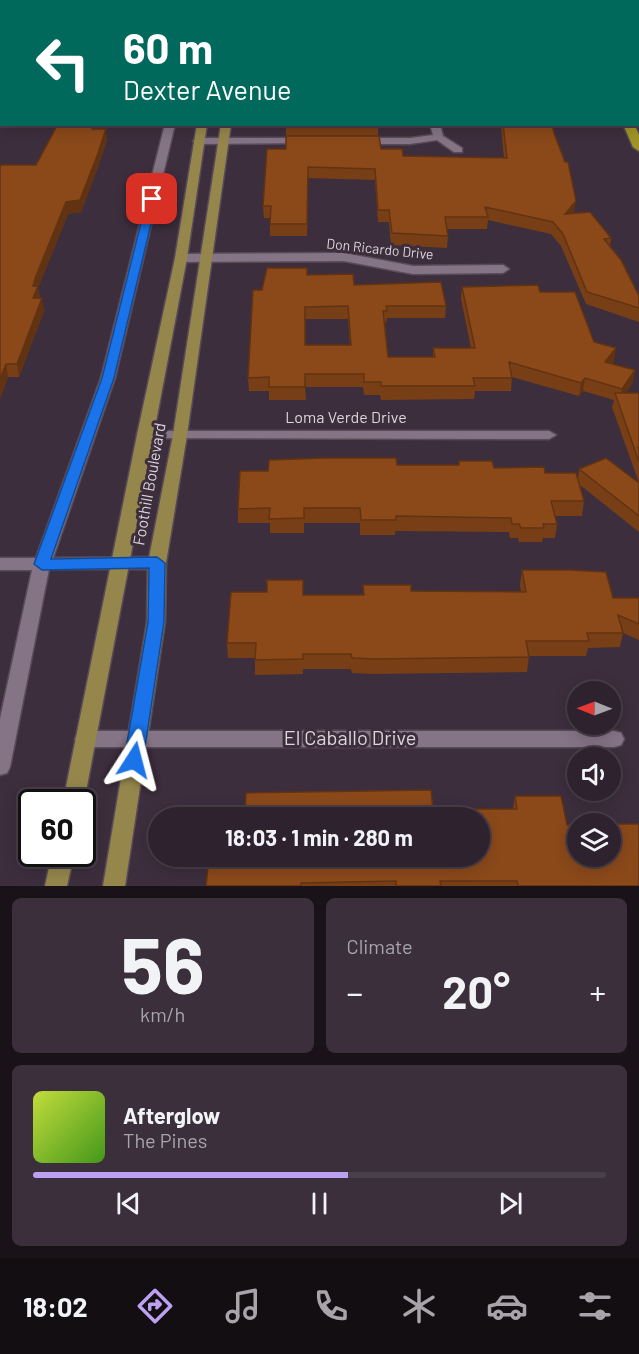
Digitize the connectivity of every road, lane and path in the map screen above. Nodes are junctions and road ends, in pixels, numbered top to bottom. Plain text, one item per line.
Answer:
1 (170, 126) edge
2 (202, 126) edge
3 (226, 126) edge
4 (436, 126) edge
5 (629, 126) edge
6 (439, 137) junction
7 (198, 141) junction
8 (224, 141) junction
9 (315, 141) edge
10 (351, 141) edge
11 (639, 147) edge
12 (458, 150) dead end
13 (181, 258) junction
14 (206, 258) junction
15 (503, 269) dead end
16 (144, 435) junction
17 (180, 435) junction
18 (549, 435) dead end
19 (121, 563) junction
20 (157, 563) junction
21 (0, 564) edge
22 (42, 564) junction
23 (86, 739) junction
24 (137, 739) junction
25 (614, 740) dead end
26 (0, 767) edge
27 (76, 789) edge
28 (60, 867) edge
29 (56, 886) edge
30 (114, 886) edge

1 - 22 street
2 - 7 main road, Foothill Boulevard
3 - 8 main road, Foothill Boulevard
4 - 6 street
5 - 11 highway
6 - 10 street
6 - 12 street
7 - 8 street
7 - 13 main road, Foothill Boulevard
8 - 9 street
8 - 14 main road, Foothill Boulevard
13 - 14 street, Don Ricardo Drive
13 - 16 main road, Foothill Boulevard
14 - 15 street, Don Ricardo Drive
14 - 17 main road, Foothill Boulevard
16 - 17 street, Loma Verde Drive
16 - 19 main road, Foothill Boulevard
17 - 18 street, Loma Verde Drive
17 - 20 main road, Foothill Boulevard
19 - 20 street
19 - 22 street
19 - 23 main road, Foothill Boulevard
20 - 24 main road, Foothill Boulevard
21 - 22 street
22 - 26 street
23 - 24 street, El Caballo Drive
23 - 27 main road, Foothill Boulevard
24 - 25 street, El Caballo Drive
24 - 30 main road, Foothill Boulevard
28 - 29 main road

